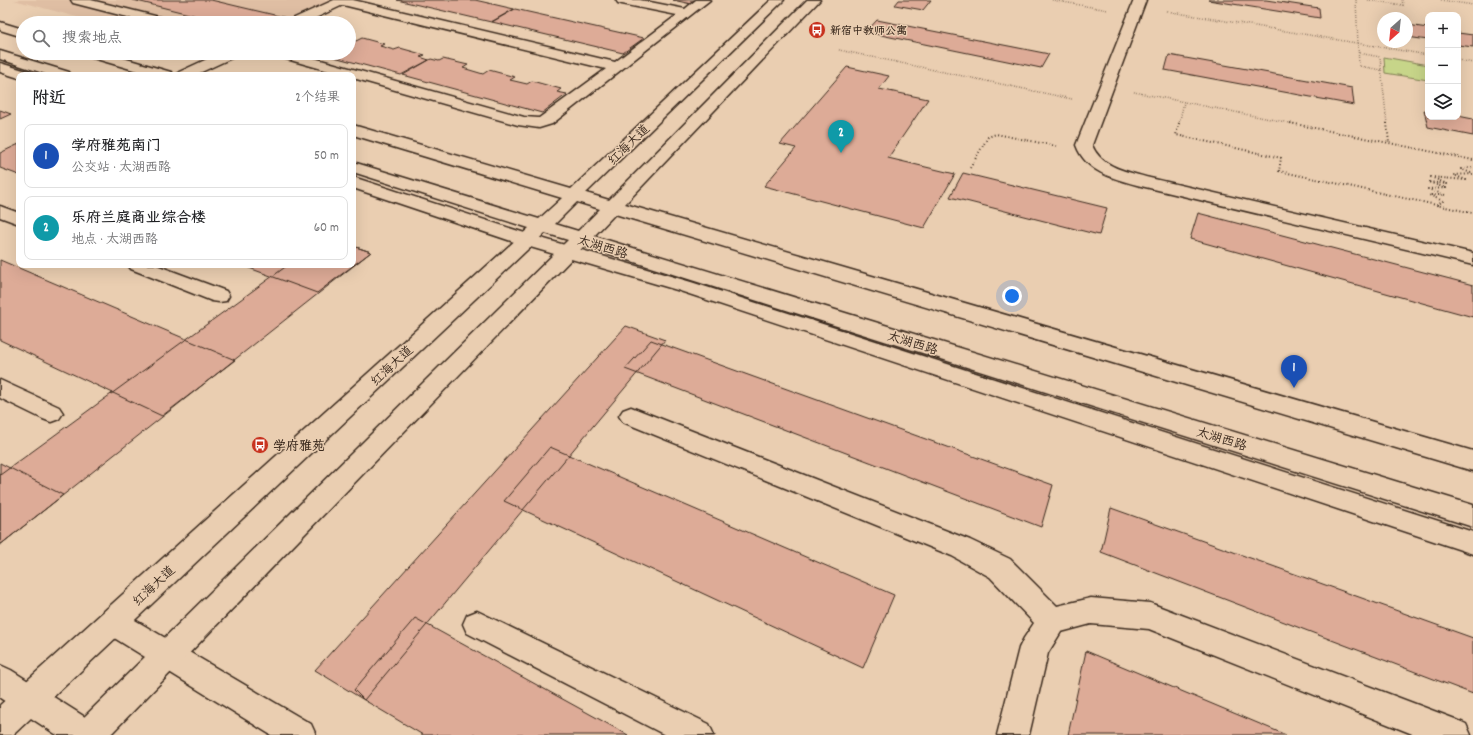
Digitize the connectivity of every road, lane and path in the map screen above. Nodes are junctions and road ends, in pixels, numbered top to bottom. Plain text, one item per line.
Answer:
1 (77, 0) edge
2 (343, 0) edge
3 (622, 0) edge
4 (704, 0) edge
5 (778, 0) edge
6 (814, 0) edge
7 (1052, 0) edge
8 (1356, 0) edge
9 (1368, 0) edge
10 (1402, 0) edge
11 (1440, 0) edge
12 (95, 2) edge
13 (1473, 5) edge
14 (1137, 7) edge
15 (687, 13) junction
16 (142, 16) edge
17 (310, 16) edge
18 (3, 29) edge
19 (16, 32) edge
20 (1358, 44) junction
21 (839, 50) dead end
22 (1358, 53) junction
23 (0, 54) edge
24 (1425, 55) edge
25 (16, 59) edge
26 (18, 60) edge
27 (115, 60) edge
28 (216, 60) edge
29 (306, 60) edge
30 (1461, 61) edge
31 (1473, 63) edge
32 (0, 67) edge
33 (617, 67) junction
34 (1381, 70) junction
35 (16, 72) edge
36 (55, 72) edge
37 (156, 72) edge
38 (190, 72) edge
39 (349, 72) edge
40 (356, 74) edge
41 (1107, 86) junction
42 (1184, 102) junction
43 (1100, 105) junction
44 (356, 131) edge
45 (1389, 143) junction
46 (1085, 153) junction
47 (1473, 160) edge
48 (1473, 167) edge
49 (356, 168) edge
50 (970, 168) dead end
51 (1473, 174) edge
52 (356, 183) edge
53 (574, 195) junction
54 (1436, 205) junction
55 (613, 206) junction
56 (0, 211) edge
57 (1473, 213) edge
58 (16, 218) edge
59 (534, 233) junction
60 (573, 245) junction
61 (1473, 259) edge
62 (146, 268) edge
63 (219, 296) dead end
64 (0, 388) edge
65 (51, 413) dead end
66 (631, 416) dead end
67 (1473, 461) edge
68 (1473, 516) edge
69 (1473, 543) edge
70 (1052, 621) junction
71 (113, 622) junction
72 (477, 624) dead end
73 (167, 655) junction
74 (0, 680) edge
75 (30, 699) junction
76 (0, 726) edge
77 (86, 735) edge
78 (300, 735) edge
79 (698, 735) edge
80 (1013, 735) edge
81 (1455, 735) edge

1 - 12 street
2 - 17 street
2 - 33 street
3 - 15 street
4 - 15 street
5 - 53 street, 红海大道
6 - 55 street
7 - 14 path
8 - 20 path
9 - 10 path
11 - 13 path
12 - 16 street
14 - 20 path
14 - 41 street
15 - 33 street
18 - 19 street
20 - 22 path
20 - 24 path
21 - 43 path
22 - 34 path
22 - 34 path
23 - 25 street
26 - 36 street
27 - 37 street
28 - 38 street
29 - 39 street
30 - 31 path
32 - 35 street
33 - 40 street
34 - 45 path
41 - 42 path
41 - 43 street
42 - 45 path
42 - 54 path
43 - 46 street
44 - 53 street
45 - 47 path
46 - 50 path
46 - 61 street
48 - 51 path
49 - 59 street
51 - 54 path
52 - 59 street
53 - 55 street
53 - 59 street, 红海大道
54 - 57 path
55 - 60 street
55 - 67 street
56 - 58 street
59 - 60 street
59 - 71 street, 红海大道
60 - 68 street, 太湖西路
60 - 69 street
60 - 73 street
62 - 63 street
64 - 65 street
66 - 70 street
70 - 80 street
70 - 81 street
71 - 73 street
71 - 75 street, 红海大道
72 - 79 street
73 - 77 street
73 - 78 street
74 - 75 street
75 - 76 street, 红海大道
75 - 77 street

